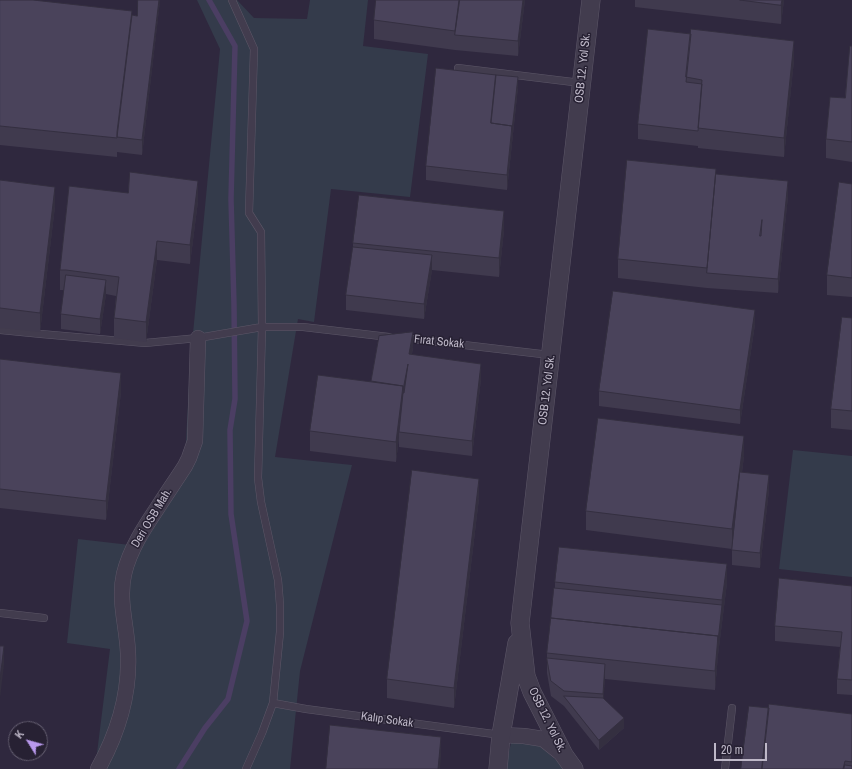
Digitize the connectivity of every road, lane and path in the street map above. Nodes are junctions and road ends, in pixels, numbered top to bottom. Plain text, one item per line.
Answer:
1 (232, 0) edge
2 (591, 0) edge
3 (458, 68) dead end
4 (582, 83) junction
5 (262, 327) junction
6 (0, 330) edge
7 (204, 337) junction
8 (551, 355) junction
9 (0, 614) edge
10 (44, 618) dead end
11 (520, 623) junction
12 (273, 703) junction
13 (732, 708) dead end
14 (501, 735) junction
15 (569, 762) edge
16 (98, 769) edge
17 (246, 769) edge
18 (498, 769) edge
19 (725, 769) edge

1 - 5 lane
2 - 4 street, OSB 12. Yol Sk.
3 - 4 lane
4 - 8 street, OSB 12. Yol Sk.
5 - 7 lane, Fırat Sokak
5 - 8 lane, Fırat Sokak
5 - 12 lane
6 - 7 lane, Fırat Sokak
7 - 16 street, Deri OSB Mah.
8 - 11 street, OSB 12. Yol Sk.
9 - 10 lane
11 - 14 street
11 - 15 street, OSB 12. Yol Sk.
12 - 14 lane, Kalıp Sokak
12 - 17 lane
13 - 19 lane
14 - 15 street
14 - 18 street

